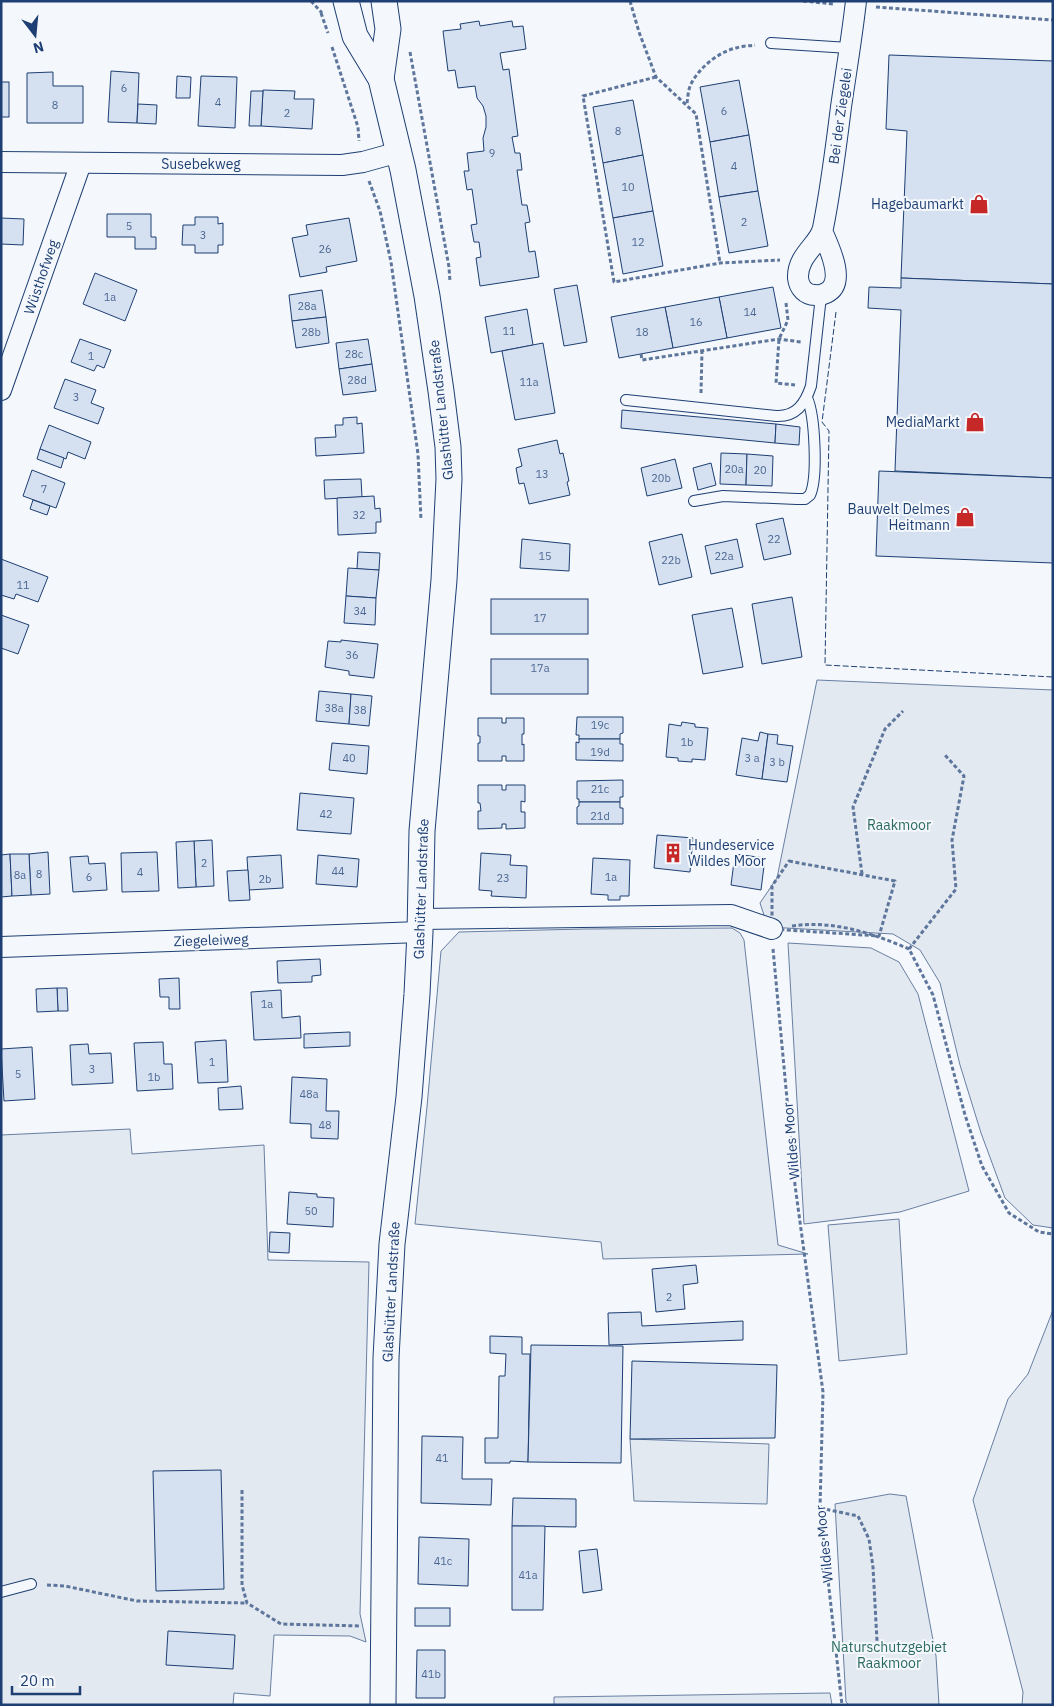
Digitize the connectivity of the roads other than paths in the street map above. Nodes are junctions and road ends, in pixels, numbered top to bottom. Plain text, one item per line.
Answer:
1 (346, 1) edge
2 (384, 1) edge
3 (856, 3) edge
4 (771, 43) road end
5 (850, 48) junction
6 (381, 79) junction
7 (399, 152) junction
8 (1, 162) edge
9 (81, 163) junction
10 (822, 231) junction
11 (821, 296) junction
12 (1, 390) edge
13 (807, 398) junction
14 (626, 400) dead end
15 (694, 501) dead end
16 (420, 926) junction
17 (772, 939) road end
18 (1, 948) edge
19 (31, 1584) road end
20 (1, 1592) edge
21 (383, 1705) edge

1 - 6 street, Glashütter Landstraße
2 - 6 street, Glashütter Landstraße
3 - 5 street, Bei der Ziegelei
4 - 5 lane
5 - 10 street, Bei der Ziegelei
6 - 7 street, Glashütter Landstraße
7 - 9 street, Susebekweg
7 - 16 street, Glashütter Landstraße
8 - 9 street, Susebekweg
9 - 12 street, Wüsthofweg
10 - 11 street
10 - 11 street, Bei der Ziegelei
11 - 13 lane
13 - 14 lane
13 - 15 lane
16 - 17 street
16 - 18 street, Ziegeleiweg
16 - 21 street, Glashütter Landstraße
19 - 20 lane

